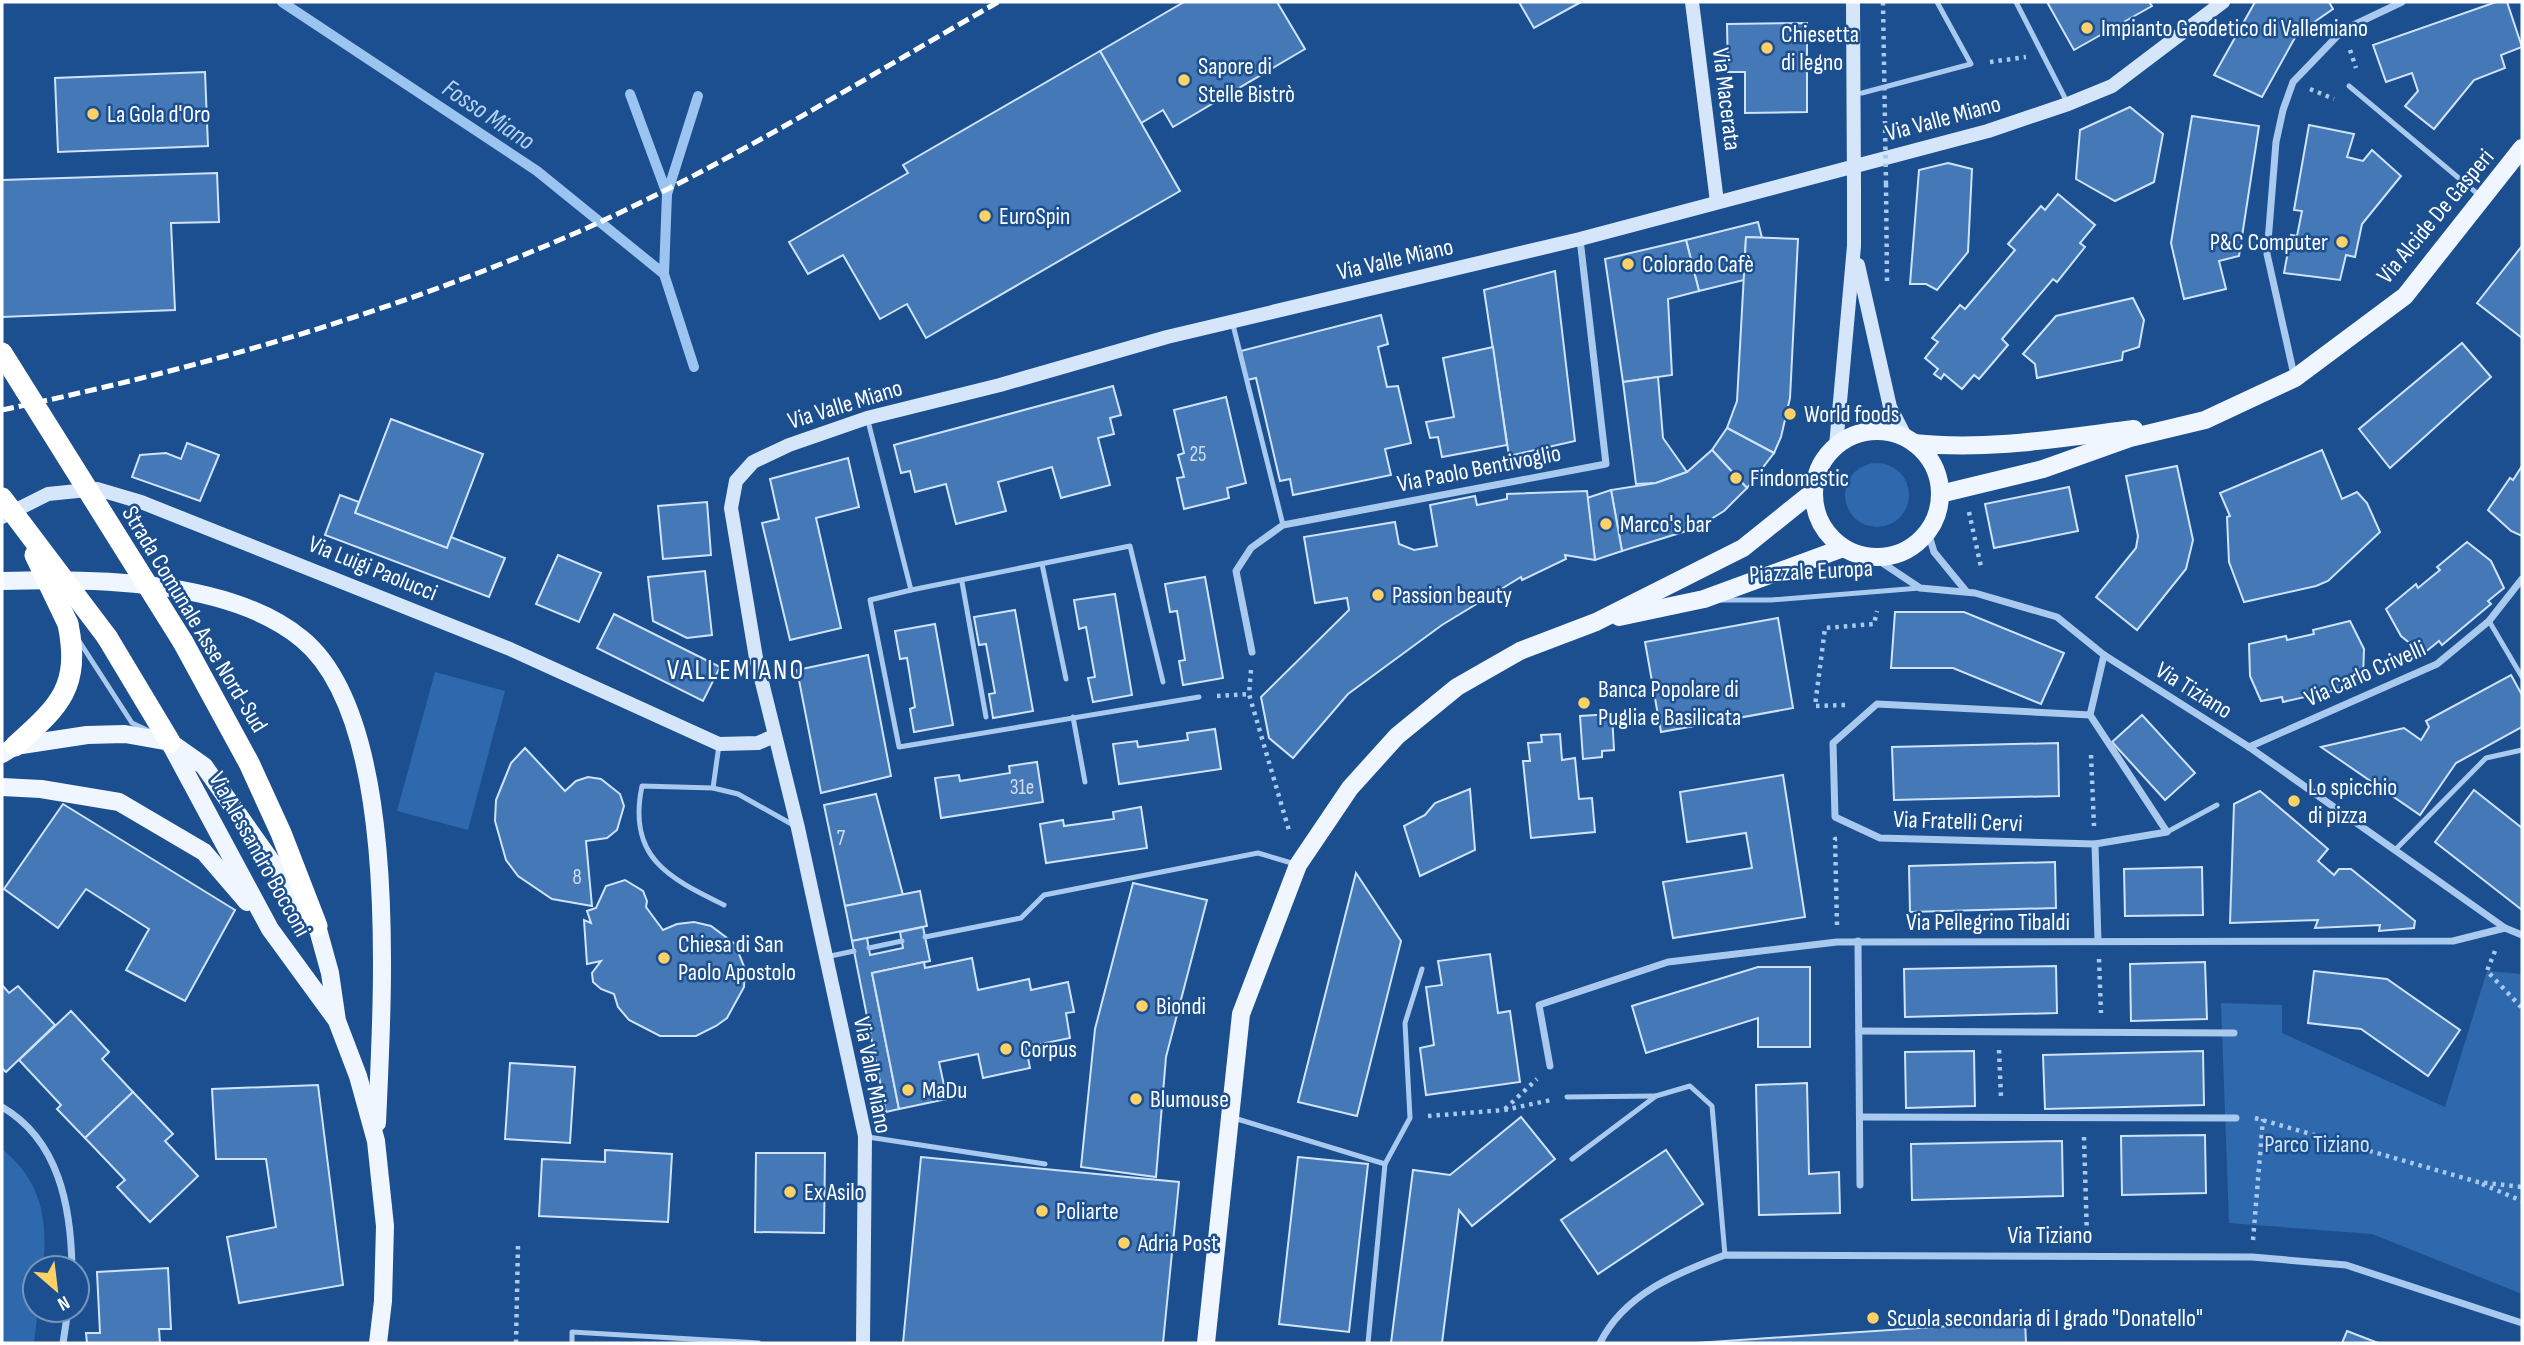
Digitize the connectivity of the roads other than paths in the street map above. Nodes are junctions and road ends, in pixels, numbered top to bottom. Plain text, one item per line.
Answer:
1 (1692, 2) edge
2 (1853, 2) edge
3 (1937, 2) edge
4 (2016, 2) edge
5 (2223, 2) edge
6 (2402, 2) edge
7 (2350, 86) dead end
8 (1862, 93) dead end
9 (2068, 104) junction
10 (2522, 148) edge
11 (2484, 199) junction
12 (1717, 202) junction
13 (1580, 239) junction
14 (1854, 246) junction
15 (1232, 321) junction
16 (2, 353) edge
17 (2295, 378) junction
18 (867, 418) junction
19 (2205, 420) junction
20 (1910, 440) junction
21 (1836, 446) junction
22 (1814, 491) junction
23 (1940, 494) junction
24 (6, 509) edge
25 (1283, 525) junction
26 (1928, 532) junction
27 (1843, 548) junction
28 (1875, 558) junction
29 (1042, 564) junction
30 (2522, 579) edge
31 (2, 581) edge
32 (962, 582) junction
33 (1920, 588) junction
34 (911, 590) junction
35 (1971, 592) junction
36 (1704, 599) junction
37 (2489, 621) junction
38 (1595, 622) junction
39 (68, 624) junction
40 (1252, 652) dead end
41 (2104, 656) junction
42 (2522, 677) edge
43 (1066, 680) dead end
44 (1163, 682) dead end
45 (1199, 697) road end
46 (2090, 715) junction
47 (986, 717) dead end
48 (1073, 717) junction
49 (774, 736) junction
50 (170, 742) junction
51 (719, 744) junction
52 (2249, 747) junction
53 (8, 750) edge
54 (2522, 750) edge
55 (1085, 782) dead end
56 (2, 787) edge
57 (713, 788) junction
58 (2217, 805) dead end
59 (798, 828) junction
60 (2167, 832) junction
61 (2095, 844) junction
62 (2396, 850) junction
63 (1298, 865) junction
64 (724, 905) dead end
65 (317, 926) junction
66 (2505, 928) junction
67 (270, 929) junction
68 (2522, 935) edge
69 (925, 937) dead end
70 (1858, 941) junction
71 (2098, 941) junction
72 (902, 942) dead end
73 (869, 948) dead end
74 (854, 951) dead end
75 (825, 957) junction
76 (1422, 969) dead end
77 (337, 1021) junction
78 (1859, 1031) junction
79 (2234, 1033) dead end
80 (1550, 1066) road end
81 (1567, 1097) road end
82 (1656, 1097) junction
83 (2, 1107) edge
84 (1228, 1116) junction
85 (1860, 1117) junction
86 (2236, 1118) dead end
87 (864, 1136) junction
88 (376, 1141) junction
89 (1572, 1159) dead end
90 (1045, 1164) dead end
91 (1385, 1164) junction
92 (1860, 1185) dead end
93 (71, 1254) edge
94 (1724, 1255) junction
95 (2522, 1323) edge
96 (66, 1324) edge
97 (63, 1343) edge
98 (378, 1343) edge
99 (572, 1343) edge
100 (759, 1343) edge
101 (863, 1343) edge
102 (1206, 1343) edge
103 (1368, 1343) edge
104 (1600, 1343) edge

1 - 12 street, Via Macerata
2 - 14 street, bridge
3 - 8 lane
4 - 9 lane
5 - 9 street, Via Valle Miano
6 - 17 street
7 - 11 lane
9 - 12 street, Via Valle Miano
10 - 11 main road, Via Alcide De Gasperi
11 - 17 main road, Via Alcide De Gasperi
12 - 13 street, Via Valle Miano
13 - 15 street, Via Valle Miano
13 - 25 street, Via Paolo Bentivoglio
14 - 20 street
14 - 21 street
15 - 18 street, Via Valle Miano
15 - 25 lane
16 - 65 highway, Strada Comunale Asse Nord-Sud, bridge
17 - 19 main road, Via Alcide De Gasperi
18 - 34 lane
18 - 49 street, Via Valle Miano
19 - 20 main road, Via Alcide De Gasperi
19 - 23 main road, Via Alcide De Gasperi
20 - 21 main road
20 - 23 main road
21 - 22 main road
22 - 27 main road, Piazzale Europa
22 - 38 main road, Piazzale Europa
23 - 26 main road
24 - 39 highway, bridge
24 - 50 highway, bridge
24 - 51 street, Via Luigi Paolucci
25 - 40 street, Via Paolo Bentivoglio
26 - 28 main road, Piazzale Europa
26 - 35 street
27 - 28 main road, Piazzale Europa
27 - 36 main road, Piazzale Europa
28 - 33 street, Piazzale Europa
29 - 32 lane
29 - 43 lane
29 - 44 lane
30 - 37 street, Via Carlo Crivelli
31 - 88 main road
32 - 34 lane
32 - 47 lane
33 - 35 street, Piazzale Europa
33 - 36 lane, Piazzale Europa
34 - 48 lane
35 - 41 street, Via Tiziano
36 - 38 main road, Piazzale Europa
37 - 42 lane
37 - 52 street, Via Carlo Crivelli
38 - 63 main road
39 - 50 lane
39 - 53 highway
41 - 46 street
41 - 52 street, Via Tiziano
45 - 48 lane
46 - 60 street
46 - 61 street, Via Fratelli Cervi
48 - 55 lane
49 - 51 street
49 - 59 street, Via Valle Miano
50 - 53 main road
50 - 65 main road, Via Alessandro Bocconi
50 - 67 main road, Via Alessandro Bocconi
51 - 57 lane
52 - 62 street, Via Tiziano
54 - 62 lane
56 - 67 main road
57 - 59 lane
57 - 64 lane
58 - 60 lane, Via Fratelli Cervi
59 - 75 street, Via Valle Miano
60 - 61 street, Via Fratelli Cervi
61 - 71 street
62 - 66 street, Via Tiziano
63 - 69 lane
63 - 84 main road
65 - 77 main road, Via Alessandro Bocconi
66 - 68 street, Via Tiziano
66 - 71 street, Via Pellegrino Tibaldi
67 - 77 main road, Via Alessandro Bocconi
70 - 71 street, Via Pellegrino Tibaldi
70 - 78 street
70 - 80 street, Via Pellegrino Tibaldi
72 - 73 lane
74 - 75 lane
75 - 87 street, Via Valle Miano
76 - 91 lane
77 - 88 main road, Via Alessandro Bocconi
78 - 79 street
78 - 85 street
81 - 82 lane
82 - 89 lane
82 - 94 lane
83 - 93 street
84 - 91 lane
84 - 102 main road
85 - 86 street
85 - 92 street
87 - 90 lane
87 - 101 street, Via Valle Miano
88 - 98 main road, Via Alessandro Bocconi
91 - 103 lane
94 - 95 street, Via Tiziano
94 - 104 street, Via Tiziano
96 - 97 street
99 - 100 lane

